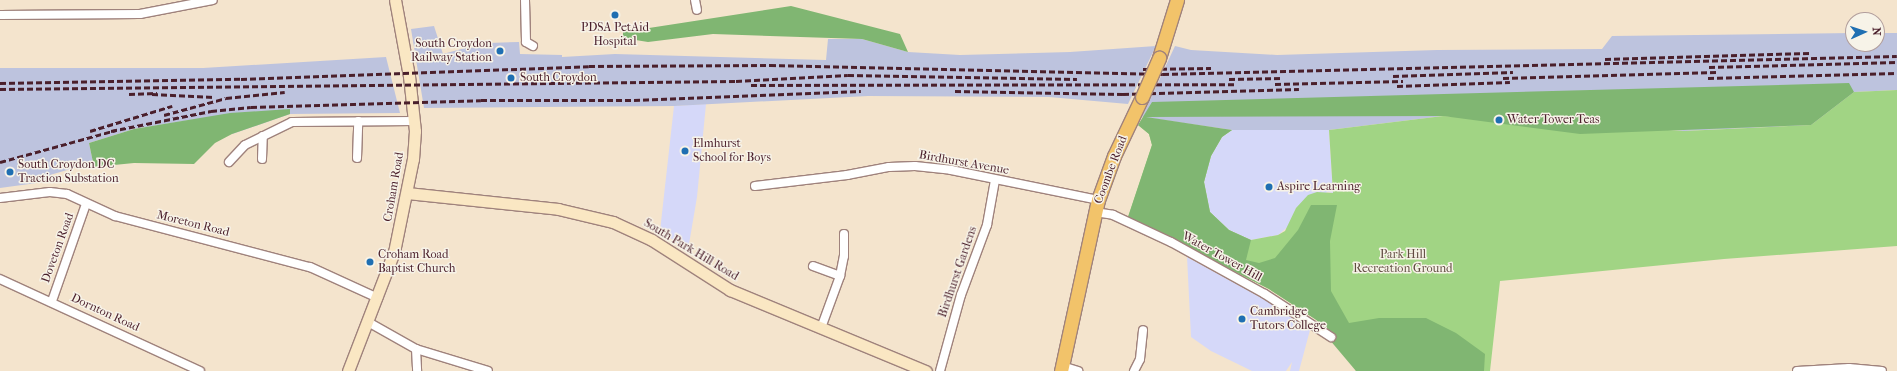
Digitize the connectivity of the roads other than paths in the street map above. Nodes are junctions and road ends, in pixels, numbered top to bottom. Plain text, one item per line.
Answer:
1 (213, 0) edge
2 (395, 0) edge
3 (525, 0) edge
4 (695, 0) edge
5 (1177, 0) edge
6 (697, 10) dead end
7 (0, 15) edge
8 (533, 46) dead end
9 (358, 121) junction
10 (414, 121) junction
11 (264, 136) junction
12 (358, 158) dead end
13 (262, 159) dead end
14 (229, 162) dead end
15 (995, 180) junction
16 (755, 186) dead end
17 (408, 193) junction
18 (0, 198) edge
19 (86, 204) junction
20 (1096, 206) junction
21 (844, 234) dead end
22 (813, 266) dead end
23 (840, 276) junction
24 (0, 279) edge
25 (378, 298) junction
26 (52, 301) junction
27 (368, 322) junction
28 (821, 328) junction
29 (1143, 330) dead end
30 (1332, 337) dead end
31 (416, 348) junction
32 (1062, 369) edge
33 (200, 371) edge
34 (348, 371) edge
35 (417, 371) edge
36 (488, 371) edge
37 (926, 371) edge
38 (940, 371) edge
39 (1078, 371) edge
40 (1134, 371) edge
41 (1797, 371) edge
42 (1882, 371) edge

1 - 7 street
2 - 10 main road, Croham Road
3 - 8 street
4 - 6 street
5 - 20 main road, Coombe Road, bridge
9 - 10 street
9 - 11 street
9 - 12 street
10 - 17 main road, Croham Road
11 - 13 street
11 - 14 street
15 - 16 street, Birdhurst Avenue
15 - 20 street, Birdhurst Avenue
15 - 38 street, Birdhurst Gardens
17 - 25 main road, Croham Road
17 - 28 main road, South Park Hill Road
18 - 19 street, Moreton Road
19 - 25 street, Moreton Road
19 - 26 street, Doveton Road
20 - 30 street, Water Tower Hill
20 - 32 main road, Coombe Road
21 - 23 street
22 - 23 street
23 - 28 street
24 - 26 street, Dornton Road
25 - 27 main road, Croham Road
26 - 33 street, Dornton Road
27 - 31 street
27 - 34 main road, Croham Road
28 - 37 main road, South Park Hill Road
29 - 40 street
31 - 35 street
31 - 36 street
32 - 39 street
41 - 42 street

